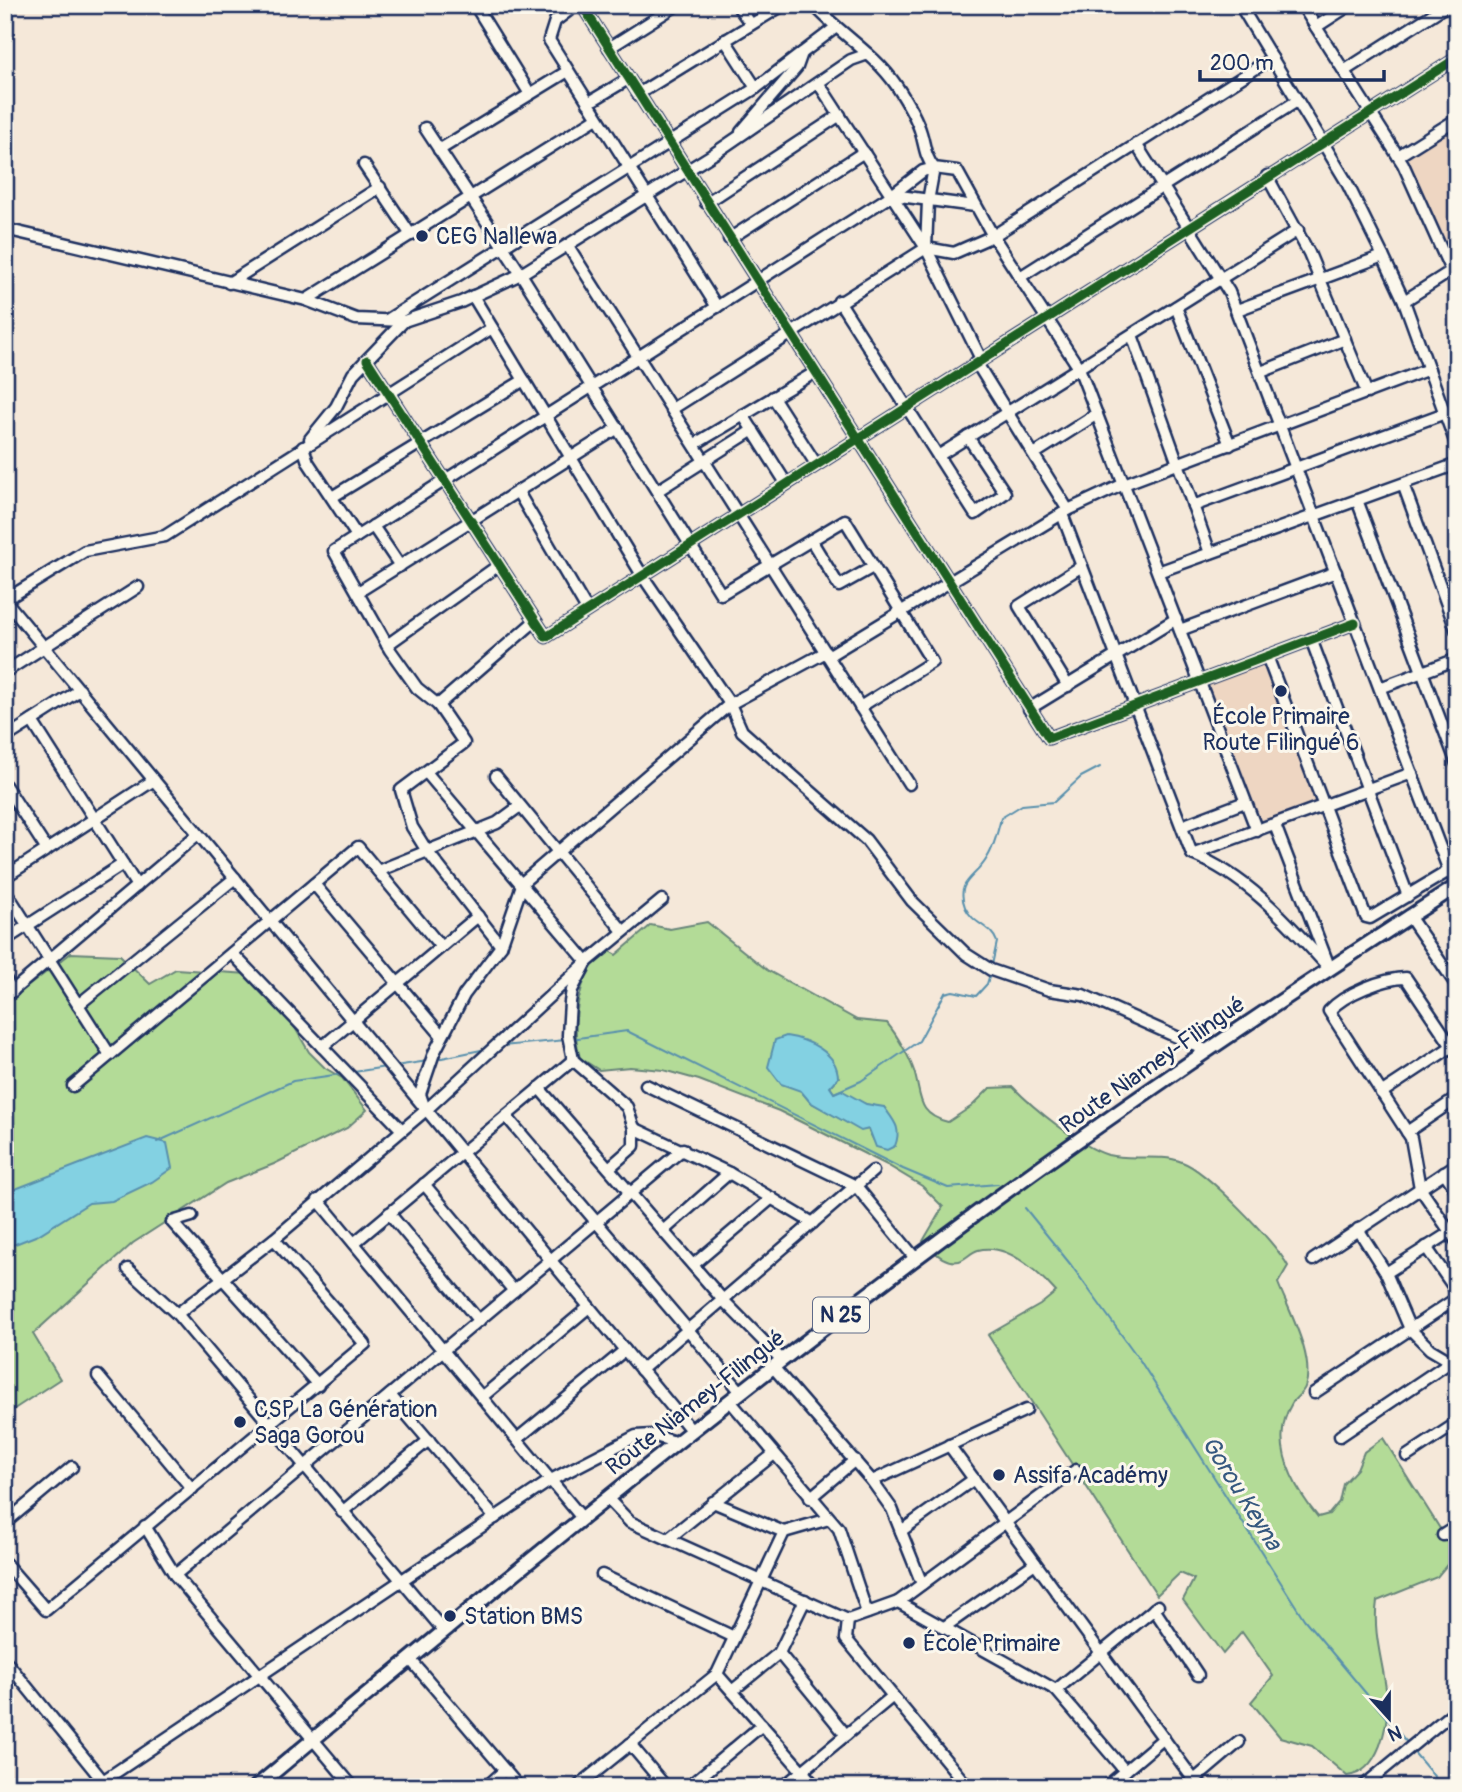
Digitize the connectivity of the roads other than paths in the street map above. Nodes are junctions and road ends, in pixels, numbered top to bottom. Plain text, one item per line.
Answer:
1 (475, 5) edge
2 (576, 5) edge
3 (582, 5) edge
4 (677, 5) edge
5 (737, 5) edge
6 (783, 5) edge
7 (814, 5) edge
8 (1254, 5) edge
9 (1302, 5) edge
10 (1350, 5) edge
11 (1447, 5) edge
12 (1242, 9) edge
13 (751, 24) junction
14 (1316, 27) junction
15 (835, 28) junction
16 (725, 40) junction
17 (609, 48) junction
18 (802, 52) junction
19 (869, 54) junction
20 (1272, 58) junction
21 (1457, 58) edge
22 (568, 71) junction
23 (1344, 71) junction
24 (628, 79) junction
25 (820, 85) junction
26 (756, 88) junction
27 (530, 94) junction
28 (638, 94) junction
29 (1297, 101) junction
30 (588, 103) junction
31 (1371, 113) junction
32 (839, 115) junction
33 (597, 118) junction
34 (1457, 118) edge
35 (425, 128) dead end
36 (734, 140) junction
37 (668, 142) junction
38 (1136, 144) junction
39 (1322, 144) junction
40 (439, 150) junction
41 (864, 152) junction
42 (1398, 156) junction
43 (364, 165) dead end
44 (629, 166) junction
45 (934, 168) junction
46 (687, 172) junction
47 (1267, 176) junction
48 (1163, 185) junction
49 (380, 187) junction
50 (649, 195) junction
51 (892, 195) junction
52 (471, 197) junction
53 (928, 201) junction
54 (706, 203) junction
55 (975, 206) junction
56 (1189, 226) junction
57 (5, 229) edge
58 (1298, 230) junction
59 (411, 235) junction
60 (993, 236) junction
61 (729, 240) junction
62 (502, 245) junction
63 (568, 246) junction
64 (926, 248) junction
65 (1383, 256) junction
66 (1454, 269) edge
67 (521, 274) junction
68 (1020, 277) junction
69 (1222, 278) junction
70 (1320, 279) junction
71 (756, 282) junction
72 (229, 283) junction
73 (1457, 284) edge
74 (473, 296) junction
75 (306, 300) junction
76 (1404, 301) junction
77 (839, 302) junction
78 (717, 307) junction
79 (1176, 307) junction
80 (1237, 310) junction
81 (1046, 318) junction
82 (386, 321) junction
83 (404, 321) junction
84 (492, 328) junction
85 (789, 335) junction
86 (1132, 335) junction
87 (1345, 339) junction
88 (639, 357) junction
89 (367, 360) junction
90 (978, 361) junction
91 (1079, 368) junction
92 (1429, 369) junction
93 (1261, 372) junction
94 (814, 373) junction
95 (524, 380) junction
96 (592, 387) junction
97 (388, 393) junction
98 (1367, 393) junction
99 (773, 397) junction
100 (906, 407) junction
101 (672, 409) junction
102 (1008, 413) junction
103 (1444, 413) junction
104 (1097, 414) junction
105 (744, 415) junction
106 (546, 416) junction
107 (1281, 426) junction
108 (618, 428) junction
109 (753, 430) junction
110 (968, 437) junction
111 (857, 438) junction
112 (421, 443) junction
113 (695, 444) junction
114 (1230, 445) junction
115 (303, 447) junction
116 (1457, 447) edge
117 (1034, 454) junction
118 (938, 456) junction
119 (571, 458) junction
120 (705, 460) junction
121 (816, 464) junction
122 (1457, 464) edge
123 (1178, 465) junction
124 (1297, 468) junction
125 (444, 480) junction
126 (786, 483) junction
127 (1124, 484) junction
128 (1403, 484) junction
129 (657, 491) junction
130 (518, 492) junction
131 (332, 497) junction
132 (1357, 500) junction
133 (1193, 506) junction
134 (1065, 512) junction
135 (739, 514) junction
136 (1315, 516) junction
137 (471, 521) junction
138 (373, 526) junction
139 (358, 536) junction
140 (811, 540) junction
141 (690, 545) junction
142 (1210, 553) junction
143 (771, 564) junction
144 (499, 565) junction
145 (400, 566) junction
146 (873, 566) junction
147 (1082, 566) junction
148 (1158, 572) junction
149 (1336, 572) junction
150 (642, 575) junction
151 (950, 582) junction
152 (138, 587) dead end
153 (358, 592) junction
154 (5, 600) edge
155 (587, 610) junction
156 (901, 613) junction
157 (1176, 619) junction
158 (535, 621) junction
159 (1355, 622) junction
160 (1180, 631) junction
161 (1457, 632) edge
162 (1311, 639) junction
163 (387, 645) junction
164 (44, 647) junction
165 (827, 654) junction
166 (1118, 655) junction
167 (1267, 656) junction
168 (1457, 659) edge
169 (5, 672) edge
170 (1421, 673) junction
171 (1199, 681) junction
172 (1068, 685) junction
173 (1380, 688) junction
174 (80, 690) junction
175 (730, 704) junction
176 (438, 705) junction
177 (1137, 705) junction
178 (860, 707) junction
179 (1029, 709) junction
180 (32, 721) junction
181 (5, 738) edge
182 (1457, 764) edge
183 (426, 772) junction
184 (1412, 773) junction
185 (496, 776) dead end
186 (154, 780) junction
187 (909, 784) dead end
188 (5, 785) edge
189 (1369, 789) junction
190 (1245, 802) junction
191 (1326, 805) junction
192 (520, 806) junction
193 (94, 819) junction
194 (1275, 825) junction
195 (1182, 826) junction
196 (477, 831) junction
197 (1256, 831) junction
198 (198, 834) junction
199 (47, 850) junction
200 (426, 851) junction
201 (558, 852) junction
202 (1192, 854) junction
203 (123, 864) junction
204 (1453, 868) edge
205 (378, 871) junction
206 (5, 877) edge
207 (235, 878) junction
208 (523, 882) junction
209 (314, 884) junction
210 (1457, 885) edge
211 (137, 886) junction
212 (5, 890) edge
213 (1408, 896) junction
214 (662, 900) dead end
215 (478, 916) junction
216 (1409, 916) junction
217 (270, 921) junction
218 (28, 926) junction
219 (623, 931) junction
220 (5, 940) edge
221 (501, 946) junction
222 (441, 947) junction
223 (232, 953) junction
224 (50, 960) junction
225 (587, 962) junction
226 (1329, 968) junction
227 (5, 979) edge
228 (398, 984) junction
229 (1457, 986) edge
230 (9, 994) edge
231 (78, 1005) junction
232 (353, 1021) junction
233 (442, 1036) junction
234 (322, 1047) junction
235 (1455, 1048) edge
236 (1208, 1051) junction
237 (110, 1055) junction
238 (573, 1060) junction
239 (646, 1085) dead end
240 (73, 1086) dead end
241 (539, 1088) junction
242 (1381, 1093) junction
243 (1457, 1098) edge
244 (426, 1110) junction
245 (506, 1116) junction
246 (634, 1128) junction
247 (402, 1130) junction
248 (1407, 1132) junction
249 (683, 1149) junction
250 (461, 1153) junction
251 (1457, 1164) edge
252 (609, 1168) junction
253 (873, 1171) dead end
254 (1444, 1172) junction
255 (729, 1173) junction
256 (424, 1184) junction
257 (856, 1186) junction
258 (1420, 1188) junction
259 (1457, 1191) edge
260 (631, 1193) junction
261 (772, 1198) junction
262 (318, 1200) junction
263 (389, 1213) junction
264 (192, 1216) dead end
265 (595, 1223) junction
266 (813, 1223) junction
267 (1358, 1229) junction
268 (1453, 1230) edge
269 (663, 1231) junction
270 (274, 1239) junction
271 (1457, 1242) edge
272 (354, 1243) junction
273 (1426, 1248) junction
274 (915, 1258) junction
275 (1313, 1260) dead end
276 (551, 1261) junction
277 (693, 1265) junction
278 (128, 1269) dead end
279 (1386, 1273) junction
280 (224, 1279) junction
281 (514, 1292) junction
282 (1457, 1292) edge
283 (1457, 1298) edge
284 (723, 1300) junction
285 (589, 1307) junction
286 (177, 1314) junction
287 (479, 1321) junction
288 (1410, 1329) junction
289 (687, 1331) junction
290 (443, 1350) junction
291 (625, 1350) junction
292 (1455, 1361) edge
293 (778, 1363) junction
294 (641, 1370) junction
295 (97, 1376) dead end
296 (318, 1385) junction
297 (741, 1392) junction
298 (1314, 1393) dead end
299 (390, 1395) junction
300 (482, 1397) junction
301 (730, 1401) junction
302 (1026, 1410) dead end
303 (1457, 1423) edge
304 (272, 1424) junction
305 (691, 1430) junction
306 (1340, 1436) dead end
307 (429, 1440) junction
308 (517, 1440) junction
309 (675, 1442) junction
310 (950, 1445) junction
311 (774, 1454) junction
312 (1407, 1457) dead end
313 (855, 1460) junction
314 (72, 1467) dead end
315 (305, 1467) junction
316 (1076, 1470) dead end
317 (974, 1479) junction
318 (551, 1480) junction
319 (872, 1480) junction
320 (192, 1489) junction
321 (810, 1497) junction
322 (607, 1498) junction
323 (713, 1502) junction
324 (342, 1511) junction
325 (495, 1518) junction
326 (582, 1518) junction
327 (829, 1519) junction
328 (1006, 1522) junction
329 (5, 1523) edge
330 (145, 1526) junction
331 (1457, 1526) edge
332 (901, 1531) junction
333 (784, 1532) junction
334 (1443, 1535) dead end
335 (668, 1539) junction
336 (5, 1563) edge
337 (1035, 1563) junction
338 (175, 1575) junction
339 (602, 1575) dead end
340 (401, 1581) junction
341 (761, 1581) junction
342 (922, 1584) junction
343 (805, 1601) junction
344 (898, 1602) junction
345 (867, 1613) junction
346 (848, 1620) junction
347 (943, 1628) junction
348 (444, 1632) junction
349 (734, 1637) junction
350 (779, 1653) junction
351 (1101, 1653) junction
352 (410, 1659) junction
353 (5, 1660) edge
354 (717, 1674) junction
355 (1198, 1675) dead end
356 (259, 1676) junction
357 (1056, 1690) junction
358 (732, 1691) junction
359 (893, 1696) junction
360 (1457, 1709) edge
361 (762, 1726) junction
362 (846, 1735) junction
363 (1164, 1738) junction
364 (313, 1739) junction
365 (1239, 1742) dead end
366 (630, 1744) junction
367 (505, 1770) junction
368 (802, 1771) junction
369 (1125, 1771) junction
370 (99, 1784) edge
371 (1193, 1784) edge
372 (256, 1787) edge
373 (353, 1787) edge
374 (486, 1787) edge
375 (519, 1787) edge
376 (578, 1787) edge
377 (666, 1787) edge
378 (688, 1787) edge
379 (783, 1787) edge
380 (816, 1787) edge
381 (968, 1787) edge
382 (1106, 1787) edge
383 (1362, 1787) edge

1 - 27 street
2 - 22 street
3 - 17 street
4 - 17 street
5 - 13 street
6 - 13 street
7 - 15 street
8 - 12 street
9 - 14 street
10 - 14 street
11 - 23 street
12 - 20 street
13 - 16 street
14 - 23 street
15 - 18 street
15 - 19 street
16 - 26 street
16 - 28 street
17 - 24 street
18 - 26 street
18 - 36 street
19 - 25 street
19 - 45 street
20 - 29 street
20 - 38 street
21 - 31 street
22 - 27 street
22 - 30 street
23 - 31 street
24 - 28 street
24 - 30 street
25 - 32 street
25 - 36 street
26 - 37 street
27 - 40 street
28 - 37 street
29 - 39 street
29 - 48 street
30 - 33 street
31 - 39 street
31 - 42 street
32 - 41 street
32 - 54 street
33 - 44 street
33 - 52 street
34 - 42 street
35 - 40 street
36 - 46 street
37 - 44 street
37 - 46 street
38 - 48 street
38 - 60 street
39 - 47 street
39 - 65 street
40 - 52 street
41 - 51 street
41 - 61 street
42 - 66 street
43 - 49 street
44 - 50 street
44 - 62 street
45 - 51 street
45 - 53 street
45 - 55 street
46 - 50 street
46 - 54 street
47 - 56 street
47 - 58 street
48 - 56 street
48 - 68 street
49 - 59 street
49 - 72 street
50 - 63 street
50 - 78 street
51 - 53 street
51 - 64 street
51 - 71 street
52 - 59 street
52 - 62 street
53 - 55 street
53 - 64 street
54 - 61 street
55 - 60 street
56 - 69 street
56 - 81 street
57 - 72 street
58 - 69 street
58 - 70 street
59 - 75 street
60 - 64 street
60 - 68 street
61 - 71 street
62 - 67 street
62 - 82 street
63 - 67 street
63 - 88 street
64 - 77 street
64 - 90 street
65 - 70 street
65 - 76 street
66 - 73 street
66 - 76 street
67 - 74 street
67 - 96 street
68 - 81 street
69 - 79 street
69 - 80 street
70 - 80 street
70 - 87 street
71 - 78 street
71 - 85 street
72 - 75 street
74 - 83 street
74 - 84 street
75 - 82 street
76 - 92 street
77 - 85 street
77 - 100 street
78 - 88 street
79 - 86 street
79 - 114 street
80 - 93 street
81 - 90 street
81 - 91 street
82 - 83 street
83 - 89 street
84 - 95 street
84 - 97 street
85 - 94 street
85 - 101 street
86 - 91 street
86 - 123 street
87 - 93 street
87 - 98 street
88 - 96 street
88 - 101 street
89 - 97 street
89 - 115 street
90 - 100 street
90 - 102 street
91 - 102 street
91 - 104 street
92 - 98 street
92 - 103 street
93 - 107 street
94 - 99 street
94 - 111 street
95 - 106 street
95 - 112 street
96 - 106 street
96 - 108 street
97 - 112 street
97 - 115 street
98 - 107 street
99 - 105 street
99 - 121 street
100 - 111 street
100 - 118 street
101 - 113 street
102 - 110 street
102 - 117 street
103 - 116 street
103 - 124 street
104 - 117 street
104 - 127 street
105 - 109 street
105 - 113 street
106 - 119 street
106 - 125 street
107 - 114 street
107 - 124 street
108 - 119 street
108 - 129 street
109 - 120 street
109 - 126 street
110 - 118 street
110 - 118 street
111 - 121 street
111 - 151 street
112 - 125 street
112 - 131 street
113 - 120 street
114 - 123 street
115 - 131 street
115 - 154 street
117 - 134 street
119 - 130 street
119 - 150 street
120 - 129 street
120 - 135 street
121 - 126 street
122 - 128 street
123 - 127 street
123 - 133 street
124 - 133 street
124 - 136 street
125 - 137 street
125 - 138 street
126 - 135 street
127 - 134 street
127 - 148 street
128 - 132 street
128 - 161 street
129 - 141 street
130 - 137 street
130 - 155 street
131 - 139 street
132 - 136 street
132 - 170 street
133 - 142 street
134 - 147 street
134 - 151 street
135 - 141 street
135 - 143 street
136 - 142 street
136 - 149 street
137 - 144 street
137 - 145 street
138 - 139 street
138 - 145 street
139 - 153 street
140 - 143 street
140 - 146 street
140 - 146 street
141 - 143 street
141 - 150 street
142 - 148 street
143 - 165 street
144 - 158 street
144 - 163 street
145 - 153 street
146 - 156 street
147 - 166 street
147 - 172 street
148 - 157 street
149 - 159 street
149 - 160 street
150 - 155 street
150 - 175 street
151 - 156 street
151 - 179 street
152 - 164 street
153 - 163 street
154 - 164 street
155 - 158 street
156 - 165 street
156 - 178 street
157 - 160 street
157 - 166 street
158 - 176 street
159 - 162 street
159 - 173 street
160 - 171 street
162 - 167 street
162 - 189 street
163 - 176 street
164 - 169 street
164 - 174 street
165 - 175 street
165 - 178 street
166 - 172 street
166 - 177 street
167 - 171 street
167 - 191 street
168 - 170 street
170 - 173 street
170 - 182 street
171 - 177 street
171 - 190 street
172 - 179 street
173 - 184 street
174 - 180 street
174 - 186 street
175 - 201 street
175 - 236 street
176 - 183 street
177 - 179 street
177 - 195 street
178 - 187 street
180 - 181 street
180 - 193 street
183 - 196 street
183 - 200 street
184 - 189 street
184 - 204 street
185 - 192 street
186 - 193 street
186 - 198 street
188 - 199 street
189 - 191 street
189 - 213 street
190 - 195 street
190 - 197 street
191 - 194 street
191 - 213 street
192 - 196 street
192 - 201 street
193 - 199 street
193 - 203 street
194 - 197 street
194 - 226 street
195 - 202 street
196 - 200 street
196 - 208 street
197 - 202 street
198 - 207 street
198 - 211 street
199 - 206 street
200 - 205 street
200 - 215 street
201 - 208 street
201 - 219 street
202 - 226 street
203 - 211 street
203 - 218 street
204 - 210 street
204 - 213 street
205 - 209 street
205 - 222 street
207 - 217 street
207 - 231 street
208 - 221 street
208 - 225 street
209 - 217 street
209 - 228 street
210 - 216 main road, Route Niamey-Filingué / N 25
211 - 224 street
212 - 218 street
214 - 219 street
215 - 221 street
215 - 222 street
216 - 226 main road, Route Niamey-Filingué / N 25
216 - 229 street
217 - 223 street
217 - 232 street
218 - 220 street
218 - 224 street
219 - 225 street
221 - 233 street
222 - 228 street
223 - 234 street
223 - 237 street
224 - 230 street
224 - 231 street
225 - 238 street
225 - 244 street
226 - 236 main road, Route Niamey-Filingué / N 25
227 - 230 street
228 - 232 street
228 - 233 street
231 - 237 street
232 - 234 street
232 - 244 street
233 - 244 street
234 - 247 street
235 - 242 street
235 - 242 street
236 - 274 main road, Route Niamey-Filingué / N 25
237 - 240 street
238 - 241 street
238 - 246 street
239 - 257 street
241 - 245 street
241 - 252 street
242 - 248 street
243 - 248 street
244 - 247 street
244 - 250 street
245 - 250 street
245 - 265 street
246 - 249 street
246 - 252 street
247 - 262 street
248 - 258 street
249 - 255 street
249 - 260 street
250 - 256 street
250 - 276 street
251 - 254 street
252 - 260 street
253 - 257 street
254 - 258 street
254 - 259 street
255 - 261 street
255 - 269 street
256 - 263 street
256 - 281 street
257 - 266 street
257 - 274 street
258 - 267 street
258 - 268 street
260 - 265 street
260 - 269 street
261 - 266 street
261 - 277 street
262 - 270 street
262 - 272 street
263 - 272 street
263 - 287 street
264 - 280 street
265 - 276 street
265 - 289 street
266 - 284 street
267 - 275 street
267 - 279 street
268 - 271 street
268 - 273 street
269 - 277 street
270 - 280 street
270 - 296 street
272 - 290 street
273 - 279 street
273 - 282 street
274 - 293 main road, Route Niamey-Filingué / N 25
276 - 281 street
276 - 285 street
277 - 284 street
278 - 286 street
279 - 288 street
280 - 286 street
280 - 296 street
281 - 287 street
283 - 288 street
284 - 289 street
284 - 293 street
285 - 291 street
285 - 300 street
286 - 304 street
287 - 290 street
288 - 292 street
288 - 298 street
289 - 294 street
289 - 297 street
290 - 299 street
290 - 300 street
291 - 294 street
291 - 308 street
292 - 306 street
293 - 297 main road, Route Niamey-Filingué / N 25
293 - 313 street
294 - 305 street
295 - 320 street
296 - 304 street
297 - 301 main road, Route Niamey-Filingué / N 25
299 - 307 street
299 - 315 street
300 - 308 street
301 - 305 main road, Route Niamey-Filingué / N 25
301 - 311 street
302 - 310 street
303 - 312 street
304 - 315 street
304 - 320 street
305 - 309 main road, Route Niamey-Filingué / N 25
307 - 324 street
307 - 325 street
308 - 318 street
309 - 318 street
309 - 322 main road, Route Niamey-Filingué / N 25
310 - 317 street
310 - 319 street
311 - 321 street
311 - 323 street
313 - 319 street
313 - 321 street
314 - 329 street
315 - 324 street
315 - 338 street
316 - 328 street
317 - 328 street
317 - 332 street
318 - 325 street
318 - 326 street
319 - 332 street
320 - 330 street
321 - 327 street
322 - 326 main road, Route Niamey-Filingué / N 25
322 - 335 street
323 - 333 street
323 - 335 street
324 - 340 street
325 - 340 street
326 - 348 main road, Route Niamey-Filingué / N 25
327 - 333 street
327 - 345 street
328 - 337 street
328 - 342 street
330 - 336 street
330 - 338 street
331 - 334 street
332 - 342 street
333 - 341 street
335 - 341 street
337 - 347 street
337 - 351 street
338 - 356 street
339 - 349 street
340 - 348 street
340 - 356 street
341 - 343 street
341 - 349 street
342 - 344 street
343 - 346 street
343 - 350 street
344 - 345 street
344 - 347 street
345 - 346 street
346 - 359 street
347 - 357 street
348 - 352 main road, Route Niamey-Filingué / N 25
349 - 354 street
350 - 358 street
350 - 362 street
351 - 355 street
351 - 357 street
351 - 363 street
352 - 364 main road, Route Niamey-Filingué / N 25
352 - 367 street
353 - 370 street
354 - 358 street
354 - 366 street
356 - 364 street
356 - 370 street
357 - 369 street
358 - 361 street
359 - 362 street
359 - 381 street
360 - 383 street
361 - 368 street
361 - 378 street
362 - 368 street
363 - 369 street
363 - 371 street
364 - 372 main road, Route Niamey-Filingué / N 25
364 - 373 street
365 - 371 street
366 - 376 street
366 - 377 street
367 - 374 street
367 - 375 street
368 - 379 street
368 - 380 street
369 - 382 street

